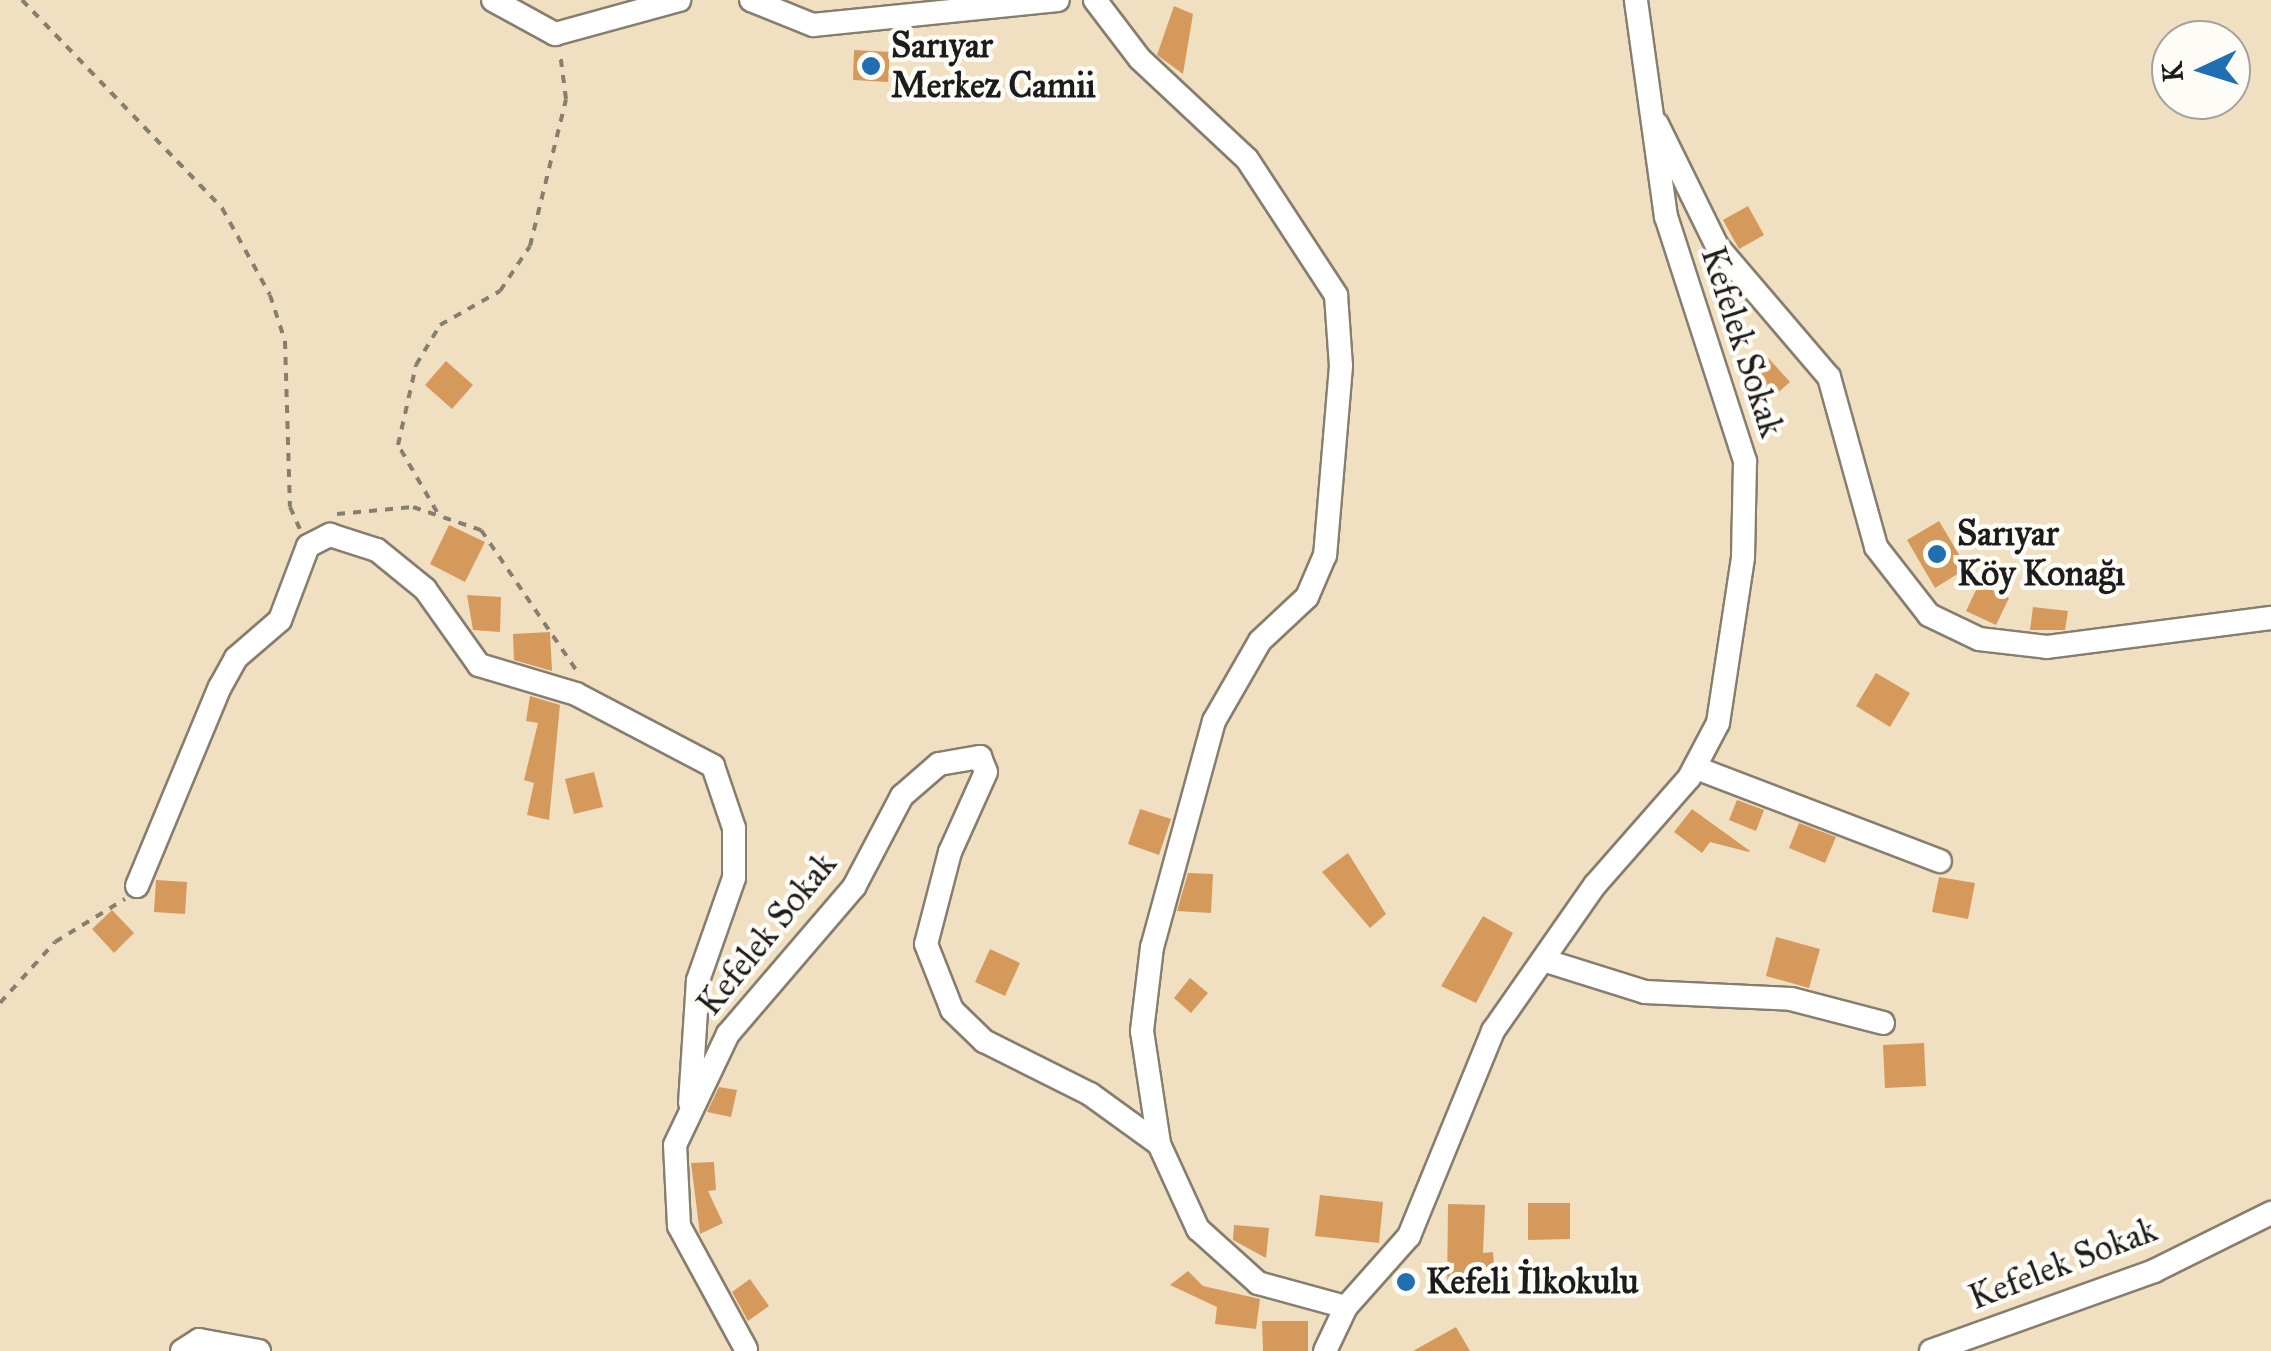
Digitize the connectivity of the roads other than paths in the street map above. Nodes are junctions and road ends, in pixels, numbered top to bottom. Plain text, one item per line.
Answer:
1 (492, 0) edge
2 (679, 0) edge
3 (751, 0) edge
4 (1058, 0) edge
5 (1095, 0) edge
6 (1636, 0) edge
7 (1650, 112) junction
8 (2271, 618) edge
9 (1696, 768) junction
10 (1940, 861) dead end
11 (137, 886) road end
12 (1543, 960) junction
13 (1882, 1024) dead end
14 (690, 1104) junction
15 (1159, 1144) junction
16 (2271, 1213) edge
17 (1346, 1307) junction
18 (746, 1349) edge
19 (182, 1351) edge
20 (259, 1351) edge
21 (1326, 1351) edge
22 (1931, 1351) edge

1 - 2 street
3 - 4 street
5 - 15 street, Kefelek Sokak
6 - 7 street, Kefelek Sokak
7 - 8 street
7 - 9 street, Kefelek Sokak
9 - 10 street
9 - 12 street, Kefelek Sokak
11 - 14 street
12 - 13 street
12 - 17 street, Kefelek Sokak
14 - 15 street, Kefelek Sokak
14 - 18 street, Kefelek Sokak
15 - 17 street, Kefelek Sokak
16 - 22 street, Kefelek Sokak
17 - 21 street, Kefelek Sokak
19 - 20 street

